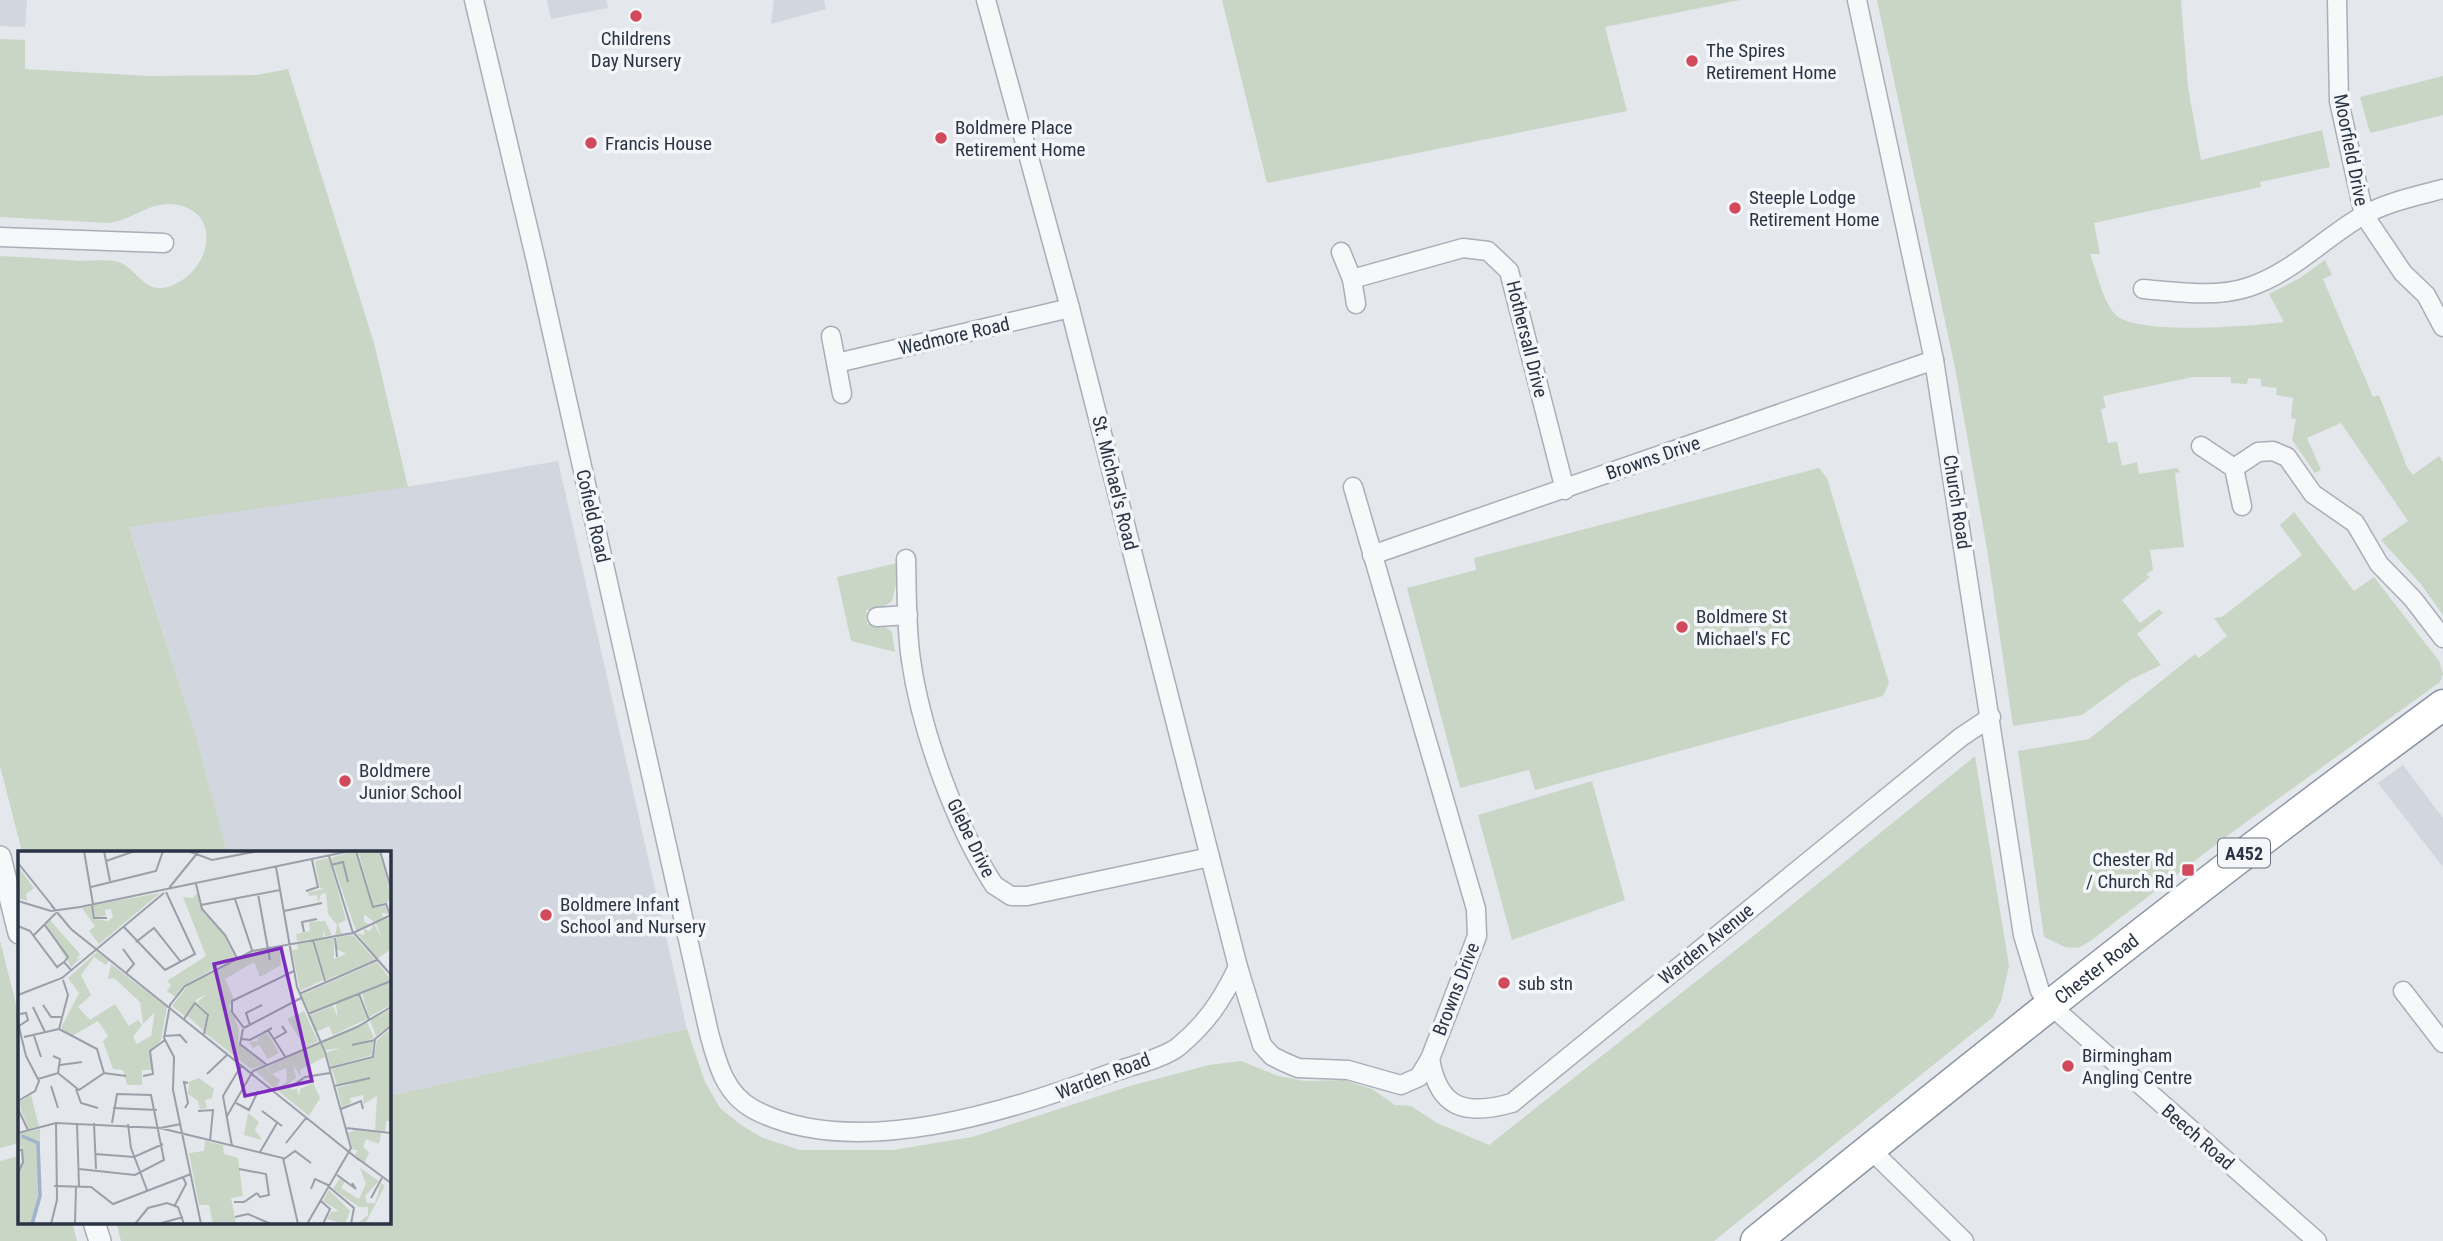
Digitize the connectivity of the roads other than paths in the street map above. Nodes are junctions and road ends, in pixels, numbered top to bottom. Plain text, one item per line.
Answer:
1 (474, 0) edge
2 (986, 0) edge
3 (1857, 0) edge
4 (2337, 0) edge
5 (2443, 189) edge
6 (2364, 215) junction
7 (0, 237) edge
8 (164, 243) dead end
9 (1341, 252) dead end
10 (1352, 279) junction
11 (2143, 289) dead end
12 (1356, 304) dead end
13 (1070, 309) junction
14 (2443, 327) edge
15 (831, 336) dead end
16 (1934, 359) junction
17 (837, 363) junction
18 (842, 394) dead end
19 (2201, 446) dead end
20 (2234, 468) junction
21 (1353, 487) dead end
22 (1565, 490) junction
23 (2242, 506) dead end
24 (1372, 555) junction
25 (906, 559) dead end
26 (908, 615) junction
27 (877, 617) dead end
28 (2443, 638) edge
29 (2443, 705) edge
30 (1991, 717) junction
31 (0, 857) edge
32 (1210, 857) junction
33 (18, 929) edge
34 (1238, 967) junction
35 (2403, 991) dead end
36 (2049, 1004) junction
37 (709, 1033) joint
38 (2443, 1042) edge
39 (1430, 1059) junction
40 (1870, 1149) junction
41 (95, 1224) edge
42 (100, 1241) edge
43 (1756, 1241) edge
44 (1964, 1241) edge
45 (2317, 1241) edge

1 - 37 street, Cofield Road
2 - 13 street, St. Michael's Road
3 - 16 street, Church Road
4 - 6 street, Moorfield Drive
5 - 6 street, Moorfield Drive
6 - 11 street, Moorfield Drive
6 - 14 street, Moorfield Drive
7 - 8 street
9 - 10 street
10 - 12 street
10 - 22 street, Hothersall Drive
13 - 17 street, Wedmore Road
13 - 32 street, St. Michael's Road
15 - 17 street
16 - 22 street, Browns Drive
16 - 30 street, Church Road
17 - 18 street
19 - 20 street
20 - 23 street
20 - 28 street
21 - 24 street, Browns Drive
22 - 24 street, Browns Drive
24 - 39 street, Browns Drive
25 - 26 street, Glebe Drive
26 - 27 street
26 - 32 street, Glebe Drive
29 - 36 highway, Chester Road / A452
30 - 36 street, Church Road
30 - 39 street, Warden Avenue
31 - 33 street
32 - 34 street, St. Michael's Road
34 - 37 street, Warden Road
34 - 39 street
35 - 38 street
36 - 40 highway, Chester Road / A452
36 - 45 street, Beech Road
40 - 43 highway, Chester Road / A452
40 - 44 street
41 - 42 street

